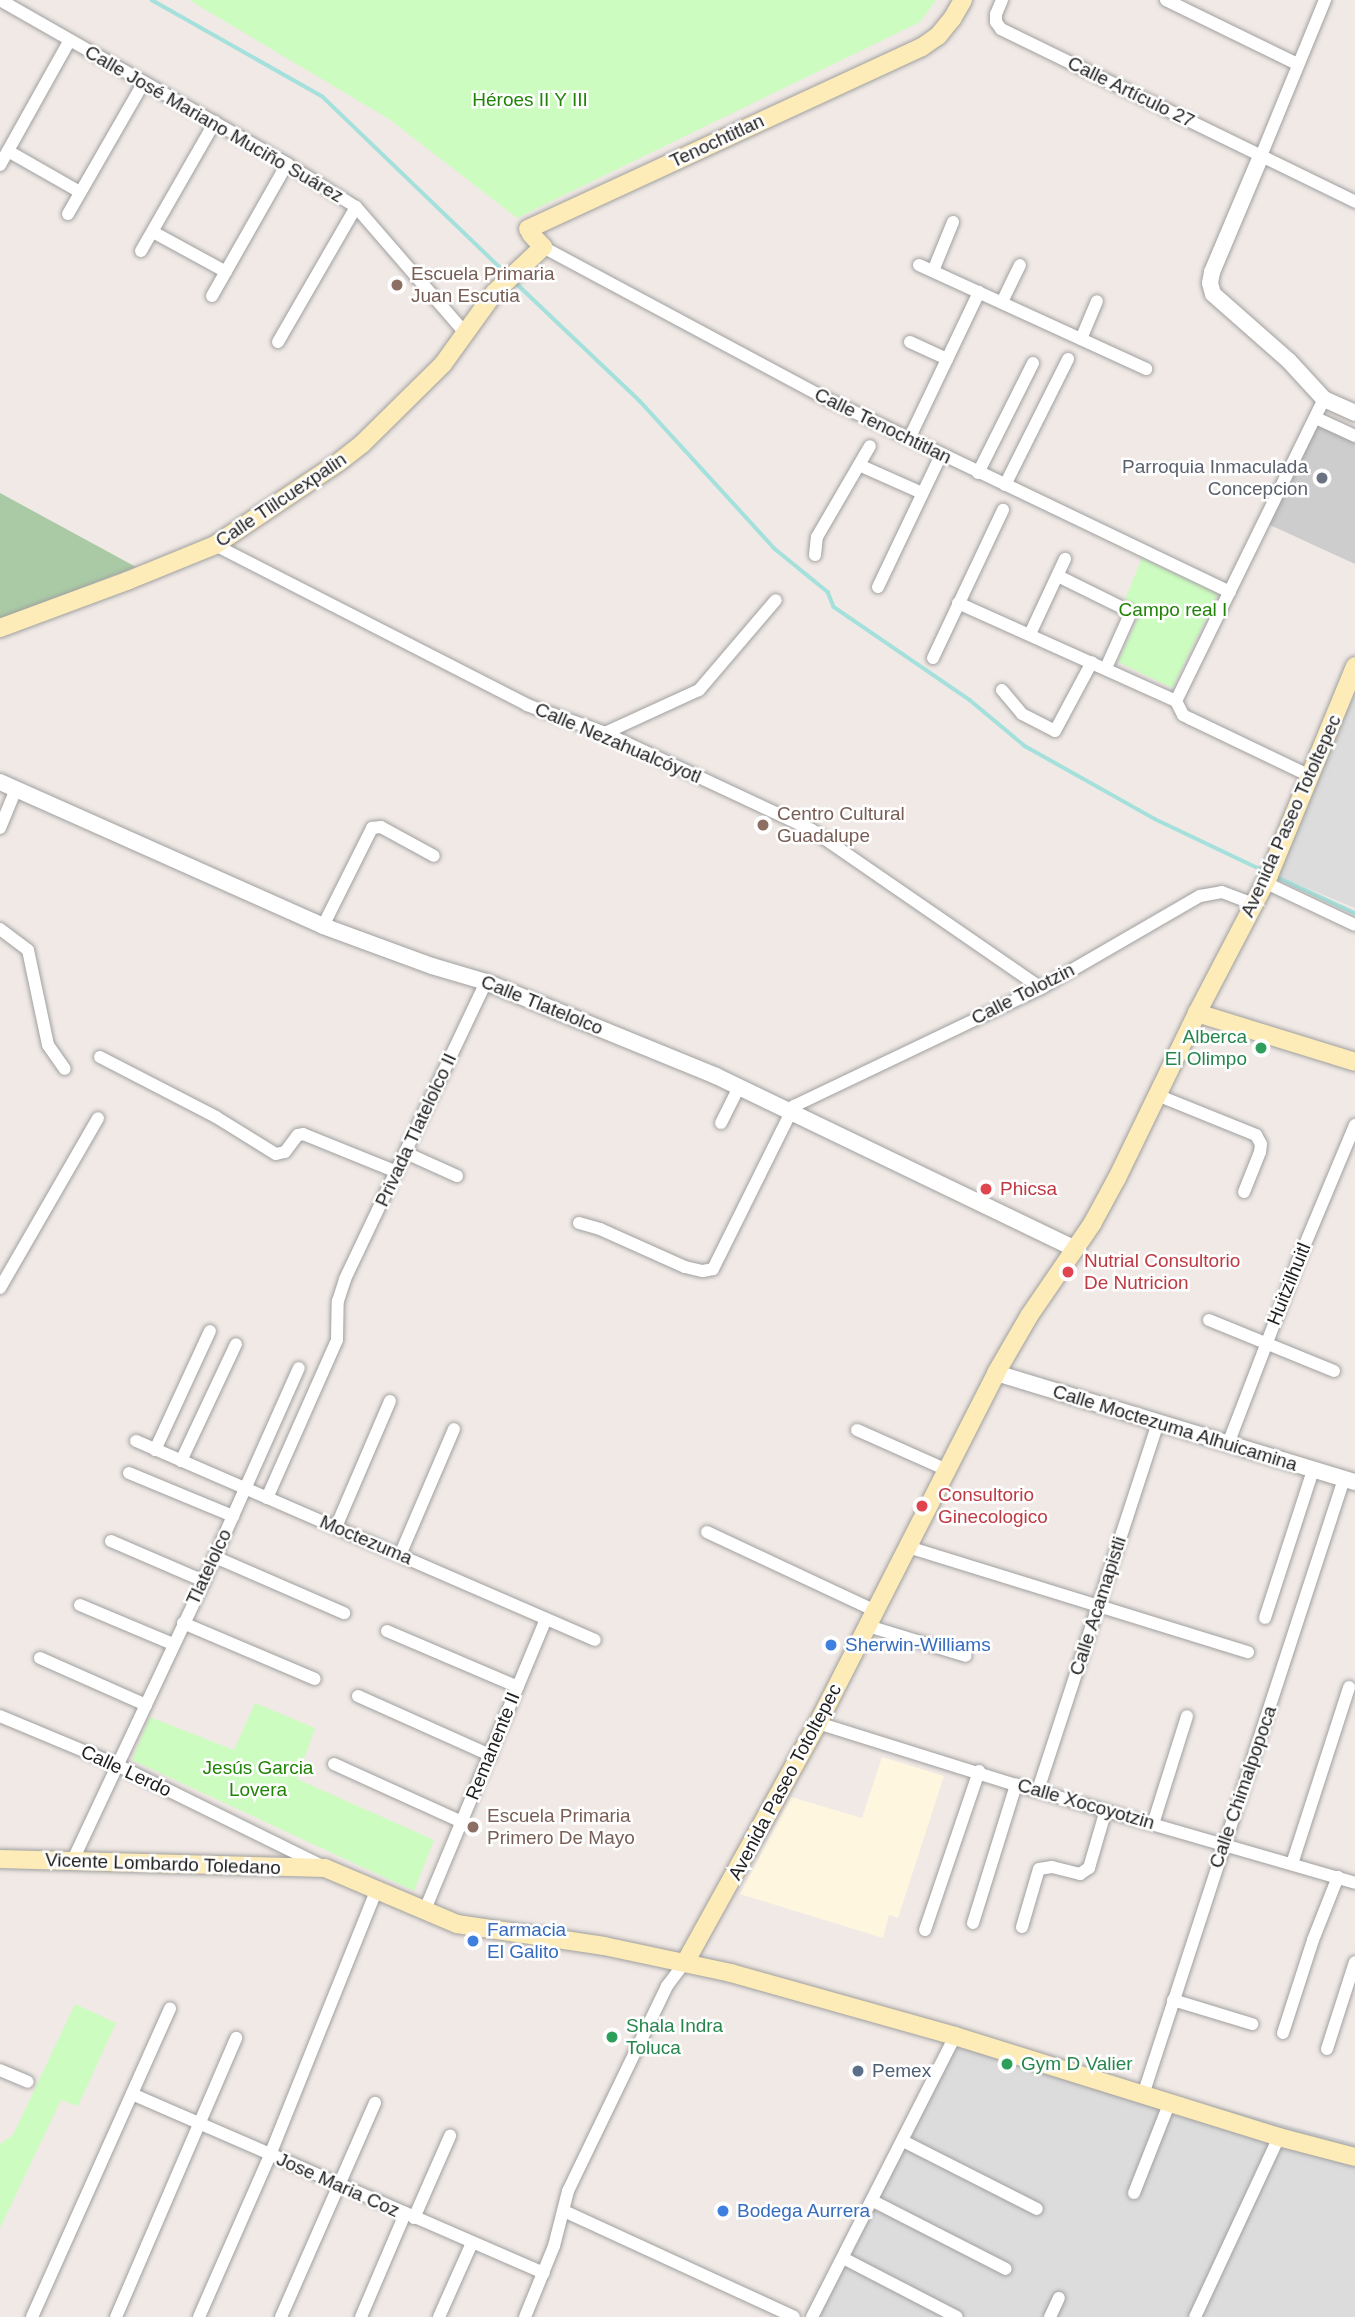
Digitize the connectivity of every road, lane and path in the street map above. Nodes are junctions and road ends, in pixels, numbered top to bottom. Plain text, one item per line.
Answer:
1 (0, 0) edge
2 (963, 0) edge
3 (1002, 0) edge
4 (1166, 0) edge
5 (1325, 0) edge
6 (70, 40) junction
7 (1297, 64) junction
8 (144, 82) junction
9 (215, 122) junction
10 (8, 151) junction
11 (1261, 156) junction
12 (287, 163) junction
13 (0, 165) edge
14 (80, 192) junction
15 (1355, 202) edge
16 (356, 207) junction
17 (68, 214) dead end
18 (953, 222) dead end
19 (153, 232) junction
20 (535, 239) junction
21 (141, 251) dead end
22 (919, 265) dead end
23 (1020, 265) dead end
24 (933, 271) junction
25 (226, 272) junction
26 (501, 285) joint
27 (979, 292) junction
28 (212, 296) dead end
29 (1097, 301) dead end
30 (1002, 302) junction
31 (466, 334) junction
32 (1081, 339) junction
33 (278, 342) dead end
34 (910, 342) dead end
35 (947, 359) junction
36 (1068, 359) dead end
37 (1033, 363) dead end
38 (1146, 369) dead end
39 (1324, 399) junction
40 (1355, 413) edge
41 (1316, 418) junction
42 (1355, 436) edge
43 (909, 439) junction
44 (870, 446) dead end
45 (940, 455) junction
46 (859, 465) junction
47 (978, 472) junction
48 (1005, 485) junction
49 (922, 493) junction
50 (1003, 510) dead end
51 (215, 545) junction
52 (815, 555) dead end
53 (1065, 559) dead end
54 (1058, 576) junction
55 (878, 587) dead end
56 (1230, 592) junction
57 (776, 600) dead end
58 (958, 603) junction
59 (0, 628) edge
60 (1030, 634) junction
61 (933, 658) dead end
62 (1092, 662) junction
63 (1355, 666) edge
64 (1106, 668) junction
65 (1002, 690) dead end
66 (1176, 701) junction
67 (605, 733) junction
68 (1310, 776) junction
69 (0, 782) edge
70 (16, 789) junction
71 (0, 828) edge
72 (434, 856) dead end
73 (1269, 876) junction
74 (1254, 904) junction
75 (1355, 925) edge
76 (323, 926) junction
77 (0, 929) edge
78 (486, 982) junction
79 (1041, 988) junction
80 (1197, 1013) junction
81 (100, 1057) dead end
82 (1355, 1062) edge
83 (65, 1069) dead end
84 (739, 1087) junction
85 (1157, 1096) junction
86 (791, 1110) junction
87 (99, 1118) dead end
88 (720, 1123) dead end
89 (1355, 1125) edge
90 (406, 1153) junction
91 (397, 1172) junction
92 (457, 1176) dead end
93 (1244, 1192) dead end
94 (579, 1223) dead end
95 (1075, 1249) junction
96 (0, 1288) edge
97 (1209, 1320) dead end
98 (210, 1331) dead end
99 (236, 1344) dead end
100 (1265, 1344) junction
101 (299, 1368) dead end
102 (1334, 1371) dead end
103 (996, 1373) junction
104 (390, 1401) dead end
105 (1158, 1422) junction
106 (454, 1429) dead end
107 (857, 1430) dead end
108 (136, 1441) dead end
109 (1228, 1444) junction
110 (155, 1450) junction
111 (181, 1461) junction
112 (947, 1470) junction
113 (1313, 1470) junction
114 (129, 1473) dead end
115 (1349, 1481) edge
116 (245, 1488) junction
117 (267, 1498) junction
118 (233, 1516) junction
119 (336, 1527) junction
120 (707, 1532) dead end
121 (111, 1541) dead end
122 (908, 1547) junction
123 (400, 1555) junction
124 (215, 1556) junction
125 (204, 1581) junction
126 (80, 1605) dead end
127 (1098, 1608) junction
128 (344, 1612) dead end
129 (872, 1618) junction
130 (1265, 1618) dead end
131 (546, 1619) junction
132 (183, 1623) junction
133 (387, 1631) dead end
134 (595, 1640) dead end
135 (173, 1644) junction
136 (1248, 1653) dead end
137 (966, 1656) dead end
138 (40, 1658) dead end
139 (315, 1679) dead end
140 (517, 1687) junction
141 (1349, 1687) dead end
142 (358, 1696) dead end
143 (146, 1705) junction
144 (0, 1716) edge
145 (1187, 1716) dead end
146 (818, 1723) junction
147 (490, 1755) junction
148 (334, 1764) dead end
149 (117, 1765) junction
150 (979, 1771) junction
151 (1016, 1785) junction
152 (1038, 1790) junction
153 (1106, 1810) junction
154 (462, 1822) junction
155 (1153, 1824) junction
156 (1222, 1845) junction
157 (0, 1859) edge
158 (72, 1862) junction
159 (1292, 1864) junction
160 (325, 1868) junction
161 (1338, 1877) junction
162 (1355, 1882) edge
163 (376, 1891) junction
164 (424, 1912) junction
165 (973, 1923) dead end
166 (1022, 1927) dead end
167 (925, 1930) dead end
168 (686, 1962) junction
169 (1355, 1962) edge
170 (1174, 2000) junction
171 (170, 2008) dead end
172 (1252, 2024) dead end
173 (1283, 2033) dead end
174 (955, 2036) junction
175 (236, 2038) dead end
176 (1326, 2049) dead end
177 (0, 2070) edge
178 (28, 2082) dead end
179 (132, 2094) junction
180 (1143, 2095) junction
181 (375, 2103) dead end
182 (1169, 2104) junction
183 (199, 2123) junction
184 (450, 2136) dead end
185 (1279, 2137) junction
186 (903, 2141) junction
187 (270, 2155) junction
188 (1355, 2158) edge
189 (340, 2185) junction
190 (1134, 2193) dead end
191 (873, 2201) junction
192 (1037, 2209) dead end
193 (564, 2211) junction
194 (410, 2216) junction
195 (472, 2243) junction
196 (842, 2258) junction
197 (1006, 2269) dead end
198 (544, 2273) junction
199 (1059, 2298) dead end
200 (32, 2317) edge
201 (116, 2317) edge
202 (199, 2317) edge
203 (281, 2317) edge
204 (361, 2317) edge
205 (439, 2317) edge
206 (525, 2317) edge
207 (794, 2317) edge
208 (812, 2317) edge
209 (957, 2317) edge
210 (1050, 2317) edge
211 (1195, 2317) edge

1 - 6 street, Calle José Mariano Muciño Suárez
2 - 20 main road, Tenochtitlan
3 - 11 street, Calle Artículo 27
4 - 7 street
5 - 7 street
6 - 8 street, Calle José Mariano Muciño Suárez
6 - 10 street
7 - 11 street
8 - 9 street, Calle José Mariano Muciño Suárez
8 - 14 street
9 - 12 street, Calle José Mariano Muciño Suárez
9 - 19 street
10 - 13 street
10 - 14 street
11 - 15 street, Calle Artículo 27
11 - 39 street
12 - 16 street, Calle José Mariano Muciño Suárez
12 - 25 street
14 - 17 street
16 - 31 street, Calle José Mariano Muciño Suárez
16 - 33 street
18 - 24 street
19 - 21 street
19 - 25 street
20 - 26 main road, Tenochtitlan
20 - 43 street, Calle Tenochtitlan
22 - 24 street
23 - 30 street
24 - 27 street
25 - 28 street
26 - 31 main road, Calle Tlilcuexpalin
27 - 30 street
27 - 35 street
29 - 32 street
30 - 32 street
31 - 51 main road, Calle Tlilcuexpalin
32 - 38 street
34 - 35 street
35 - 43 street
36 - 48 street
37 - 47 street
39 - 40 street
39 - 41 street
41 - 42 street
41 - 56 street
43 - 45 street, Calle Tenochtitlan
44 - 46 street
45 - 47 street, Calle Tenochtitlan
45 - 49 street
46 - 49 street
46 - 52 street
47 - 48 street, Calle Tenochtitlan
48 - 56 street, Calle Tenochtitlan
49 - 55 street
50 - 58 street
51 - 59 main road, Calle Tlilcuexpalin
51 - 67 street, Calle Nezahualcóyotl
53 - 54 street
54 - 60 street
54 - 64 street
56 - 66 street
57 - 67 street
58 - 60 street
58 - 61 street
60 - 62 street
62 - 64 street
62 - 65 street
63 - 68 main road, Avenida Paseo Totoltepec
64 - 66 street
66 - 68 street
67 - 79 street, Calle Nezahualcóyotl
68 - 73 main road, Avenida Paseo Totoltepec
69 - 70 street, Calle Tlatelolco
70 - 71 street
70 - 76 street, Calle Tlatelolco
72 - 76 street
73 - 74 main road, Avenida Paseo Totoltepec
73 - 75 street
74 - 79 street, Calle Tolotzin
74 - 80 main road, Avenida Paseo Totoltepec
76 - 78 street, Calle Tlatelolco
77 - 83 street
78 - 84 street, Calle Tlatelolco
78 - 90 street, Privada Tlatelolco II
79 - 86 street, Calle Tolotzin
80 - 82 main road
80 - 85 main road, Avenida Paseo Totoltepec
81 - 91 street
84 - 86 street, Calle Tlatelolco
84 - 88 street
85 - 93 street
85 - 95 main road, Avenida Paseo Totoltepec
86 - 94 street
86 - 95 street, Calle Tlatelolco
87 - 96 street
89 - 100 street, Huitzilhuitl
90 - 91 street, Privada Tlatelolco II
90 - 92 street
91 - 117 street, Privada Tlatelolco II
95 - 103 main road, Avenida Paseo Totoltepec
97 - 100 street
98 - 110 street
99 - 111 street
100 - 102 street
100 - 109 street, Huitzilhuitl
101 - 116 street, Tlatelolco
103 - 105 street, Calle Moctezuma Alhuicamina
103 - 112 main road, Avenida Paseo Totoltepec
104 - 119 street
105 - 109 street, Calle Moctezuma Alhuicamina
105 - 127 street, Calle Acamapistli
106 - 123 street
107 - 112 street
108 - 110 street, Moctezuma
109 - 113 street, Calle Moctezuma Alhuicamina
110 - 111 street, Moctezuma
111 - 116 street, Moctezuma
112 - 122 main road, Avenida Paseo Totoltepec
113 - 115 street, Calle Moctezuma Alhuicamina
113 - 130 street
114 - 118 street
115 - 156 street, Calle Chimalpopoca
116 - 117 street, Moctezuma
116 - 118 street, Tlatelolco
117 - 119 street, Moctezuma
118 - 124 street, Tlatelolco
119 - 123 street, Moctezuma
120 - 129 street
121 - 125 street
122 - 127 street
122 - 129 main road, Avenida Paseo Totoltepec
123 - 131 street, Moctezuma
124 - 125 street, Tlatelolco
124 - 128 street
125 - 132 street, Tlatelolco
126 - 135 street
127 - 136 street
127 - 152 street, Calle Acamapistli
129 - 137 street
129 - 146 main road, Avenida Paseo Totoltepec
131 - 134 street, Moctezuma
131 - 140 street, Remanente II
132 - 135 street, Tlatelolco
132 - 139 street
133 - 140 street
135 - 143 street, Tlatelolco
138 - 143 street
140 - 147 street, Remanente II
141 - 159 street
142 - 147 street
143 - 149 street, Tlatelolco
144 - 149 street, Calle Lerdo
145 - 155 street
146 - 150 street, Calle Xocoyotzin
146 - 168 main road, Avenida Paseo Totoltepec
147 - 154 street, Remanente II
148 - 154 street
149 - 158 street, Tlatelolco
149 - 160 street, Calle Lerdo
150 - 151 street, Calle Xocoyotzin
150 - 167 street
151 - 152 street, Calle Xocoyotzin
151 - 165 street
152 - 153 street, Calle Xocoyotzin
153 - 155 street, Calle Xocoyotzin
153 - 166 street
154 - 164 street, Remanente II
155 - 156 street, Calle Xocoyotzin
156 - 159 street, Calle Xocoyotzin
156 - 170 street, Calle Chimalpopoca
157 - 158 main road, Vicente Lombardo Toledano
158 - 160 main road, Vicente Lombardo Toledano
159 - 161 street, Calle Xocoyotzin
160 - 163 main road
161 - 162 street, Calle Xocoyotzin
161 - 173 street
163 - 164 main road
163 - 187 street
164 - 168 main road
168 - 174 main road
168 - 193 street
169 - 176 street
170 - 172 street
170 - 180 street, Calle Chimalpopoca
171 - 179 street
174 - 180 main road
174 - 186 street
175 - 183 street
177 - 178 street
179 - 183 street, Jose Maria Coz
179 - 200 street
180 - 182 main road
181 - 189 street
182 - 185 main road
182 - 190 street
183 - 187 street, Jose Maria Coz
183 - 201 street
184 - 194 street
185 - 188 main road
185 - 211 street
186 - 191 street
186 - 192 street
187 - 189 street, Jose Maria Coz
187 - 202 street
189 - 194 street, Jose Maria Coz
189 - 203 street
191 - 196 street
191 - 197 street
193 - 198 street
193 - 207 street
194 - 195 street, Jose Maria Coz
194 - 204 street
195 - 198 street, Jose Maria Coz
195 - 205 street
196 - 208 street
196 - 209 street
198 - 206 street
199 - 210 street

